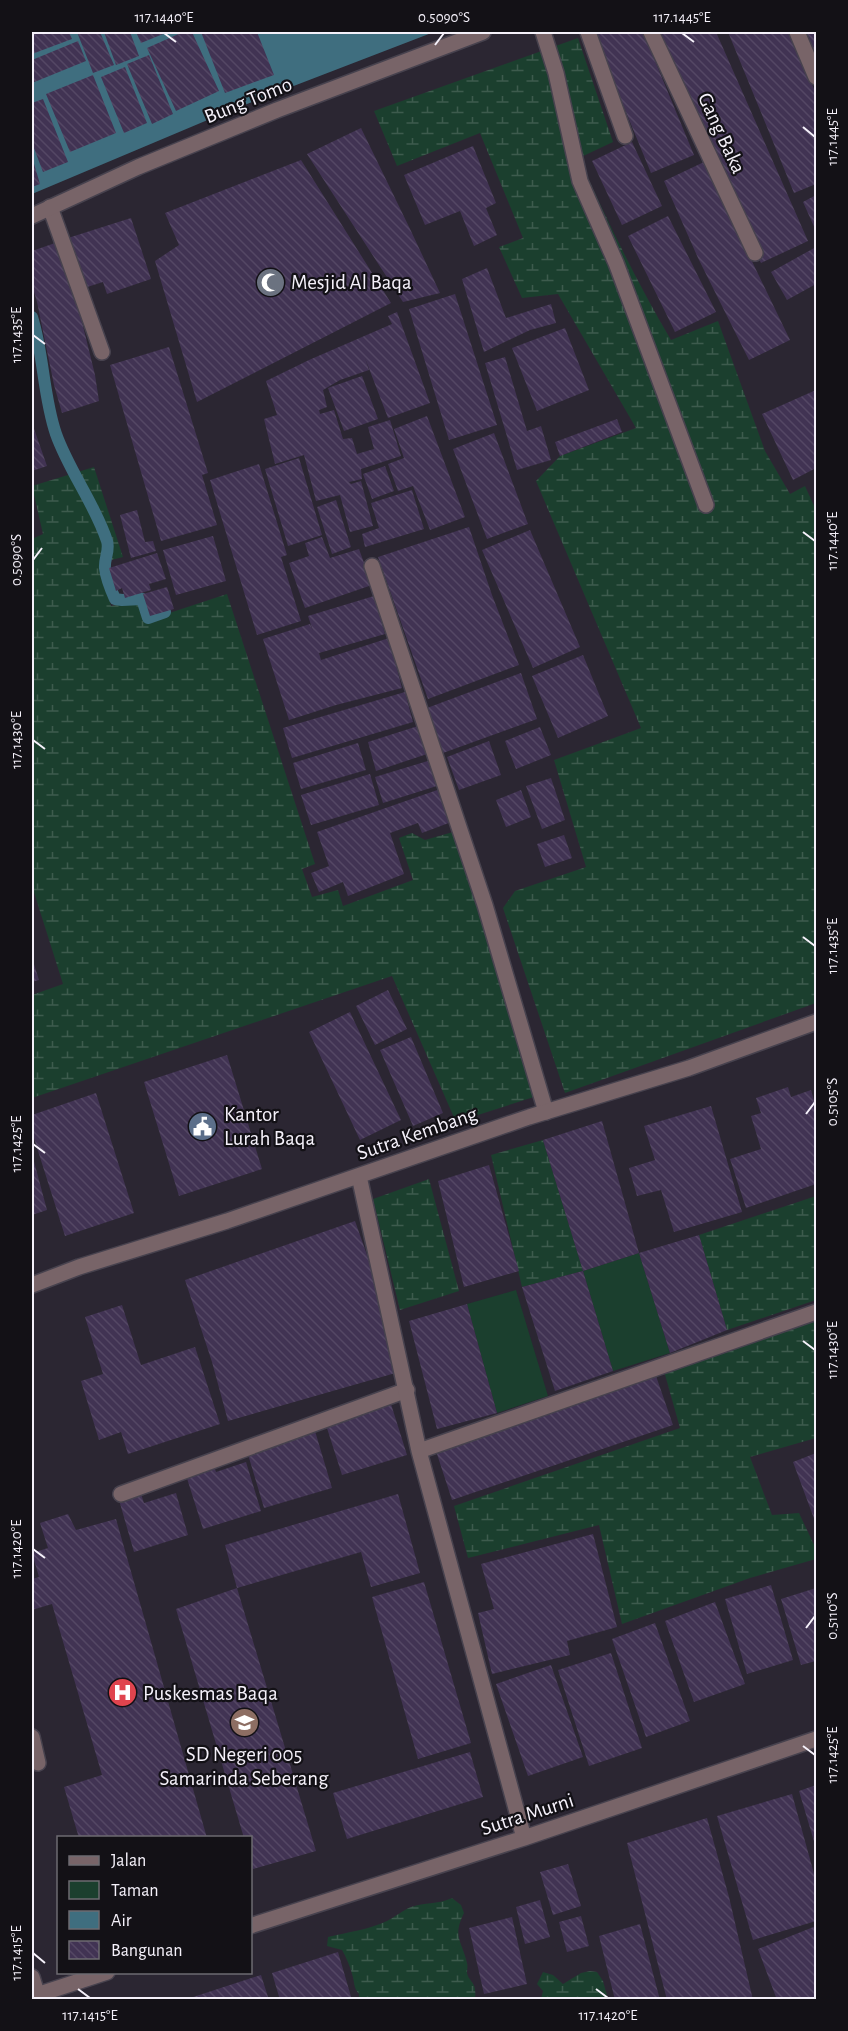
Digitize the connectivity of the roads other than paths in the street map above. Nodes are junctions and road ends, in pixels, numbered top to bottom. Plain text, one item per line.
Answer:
1 (483, 32) edge
2 (543, 32) edge
3 (588, 32) edge
4 (651, 32) edge
5 (796, 32) edge
6 (816, 77) edge
7 (625, 136) dead end
8 (51, 207) junction
9 (32, 216) edge
10 (755, 253) dead end
11 (102, 352) dead end
12 (706, 505) dead end
13 (372, 566) dead end
14 (816, 1022) edge
15 (546, 1112) junction
16 (358, 1176) junction
17 (32, 1285) edge
18 (816, 1312) edge
19 (407, 1390) junction
20 (419, 1451) junction
21 (121, 1494) dead end
22 (32, 1737) edge
23 (816, 1739) edge
24 (38, 1762) dead end
25 (524, 1838) junction
26 (252, 1925) edge
27 (101, 1974) edge
28 (32, 1977) edge
29 (38, 1997) edge

1 - 8 street, Bung Tomo
2 - 12 street
3 - 7 street
4 - 10 street, Gang Baka
5 - 6 street
8 - 9 street, Bung Tomo
8 - 11 street
13 - 15 street
14 - 15 street, Sutra Kembang
15 - 16 street, Sutra Kembang
16 - 17 street, Sutra Kembang
16 - 19 street
18 - 20 street
19 - 20 street
19 - 21 street
20 - 25 street
22 - 24 street
23 - 25 street, Sutra Murni
25 - 26 street, Sutra Murni
27 - 29 street
28 - 29 street

